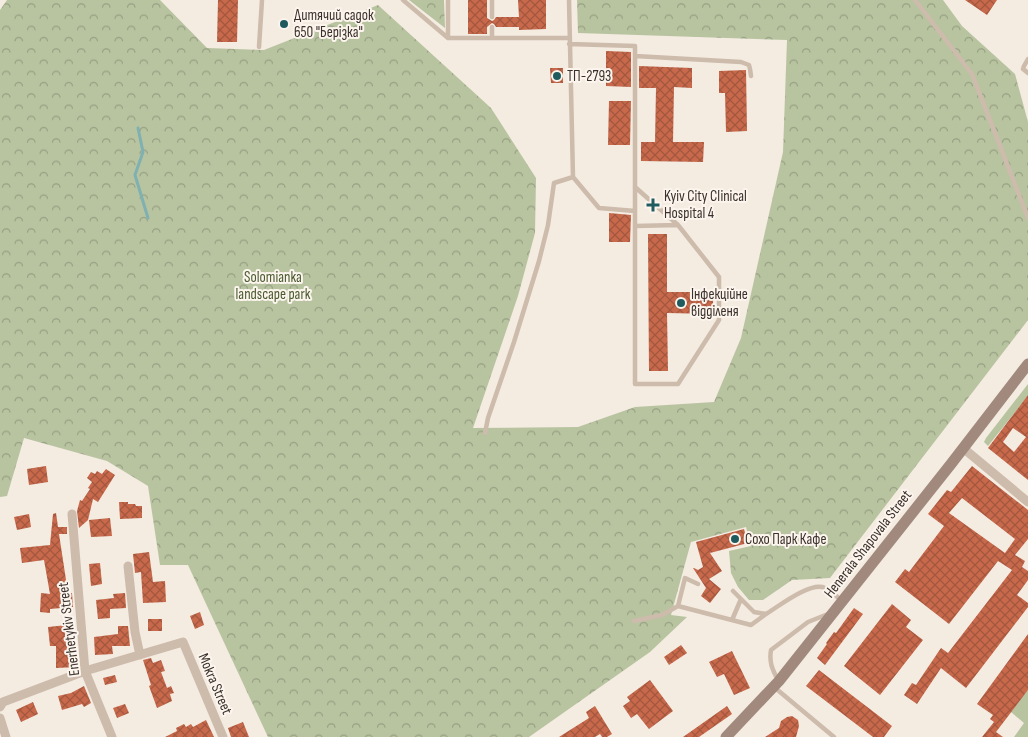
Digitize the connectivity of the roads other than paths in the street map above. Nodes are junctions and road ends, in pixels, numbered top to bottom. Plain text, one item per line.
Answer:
1 (262, 0) edge
2 (403, 0) edge
3 (448, 0) edge
4 (492, 0) edge
5 (569, 0) edge
6 (915, 0) edge
7 (492, 18) dead end
8 (492, 27) dead end
9 (448, 38) junction
10 (492, 38) junction
11 (569, 38) junction
12 (569, 44) junction
13 (259, 47) dead end
14 (635, 56) junction
15 (1028, 59) edge
16 (1028, 73) edge
17 (750, 76) dead end
18 (573, 177) junction
19 (635, 187) junction
20 (635, 211) junction
21 (1028, 218) edge
22 (678, 225) junction
23 (635, 226) junction
24 (1028, 364) edge
25 (485, 433) dead end
26 (963, 448) junction
27 (1028, 502) edge
28 (72, 514) dead end
29 (128, 566) dead end
30 (698, 584) dead end
31 (733, 591) dead end
32 (741, 599) junction
33 (842, 601) junction
34 (678, 606) junction
35 (834, 612) junction
36 (766, 614) junction
37 (634, 620) dead end
38 (732, 620) junction
39 (140, 655) junction
40 (85, 672) junction
41 (776, 684) junction
42 (2, 704) edge
43 (0, 718) edge
44 (6, 737) edge
45 (112, 737) edge
46 (223, 737) edge
47 (726, 737) edge
48 (834, 737) edge

1 - 13 lane
2 - 9 lane
3 - 9 lane
4 - 7 lane
5 - 11 lane
6 - 21 lane
8 - 10 lane
9 - 10 lane
10 - 11 lane
11 - 12 lane
12 - 14 lane
12 - 18 lane
14 - 17 lane
14 - 19 lane
15 - 16 lane
18 - 20 lane
18 - 25 lane
19 - 20 lane
19 - 22 lane
20 - 23 lane
22 - 23 lane
22 - 23 lane
24 - 26 street, Henerala Shapovala Street
26 - 27 street
26 - 33 street, Henerala Shapovala Street
28 - 40 street, Enerhetykiv Street
29 - 39 street
30 - 34 lane
31 - 32 lane
32 - 36 lane
32 - 38 lane
33 - 35 street, Henerala Shapovala Street
33 - 36 lane
34 - 37 lane
34 - 38 lane
35 - 41 street, Henerala Shapovala Street
35 - 41 lane
36 - 38 lane
39 - 40 street
39 - 46 street, Mokra Street
40 - 42 street
40 - 45 street, Enerhetykiv Street
41 - 47 street, Henerala Shapovala Street
41 - 48 lane
43 - 44 street

